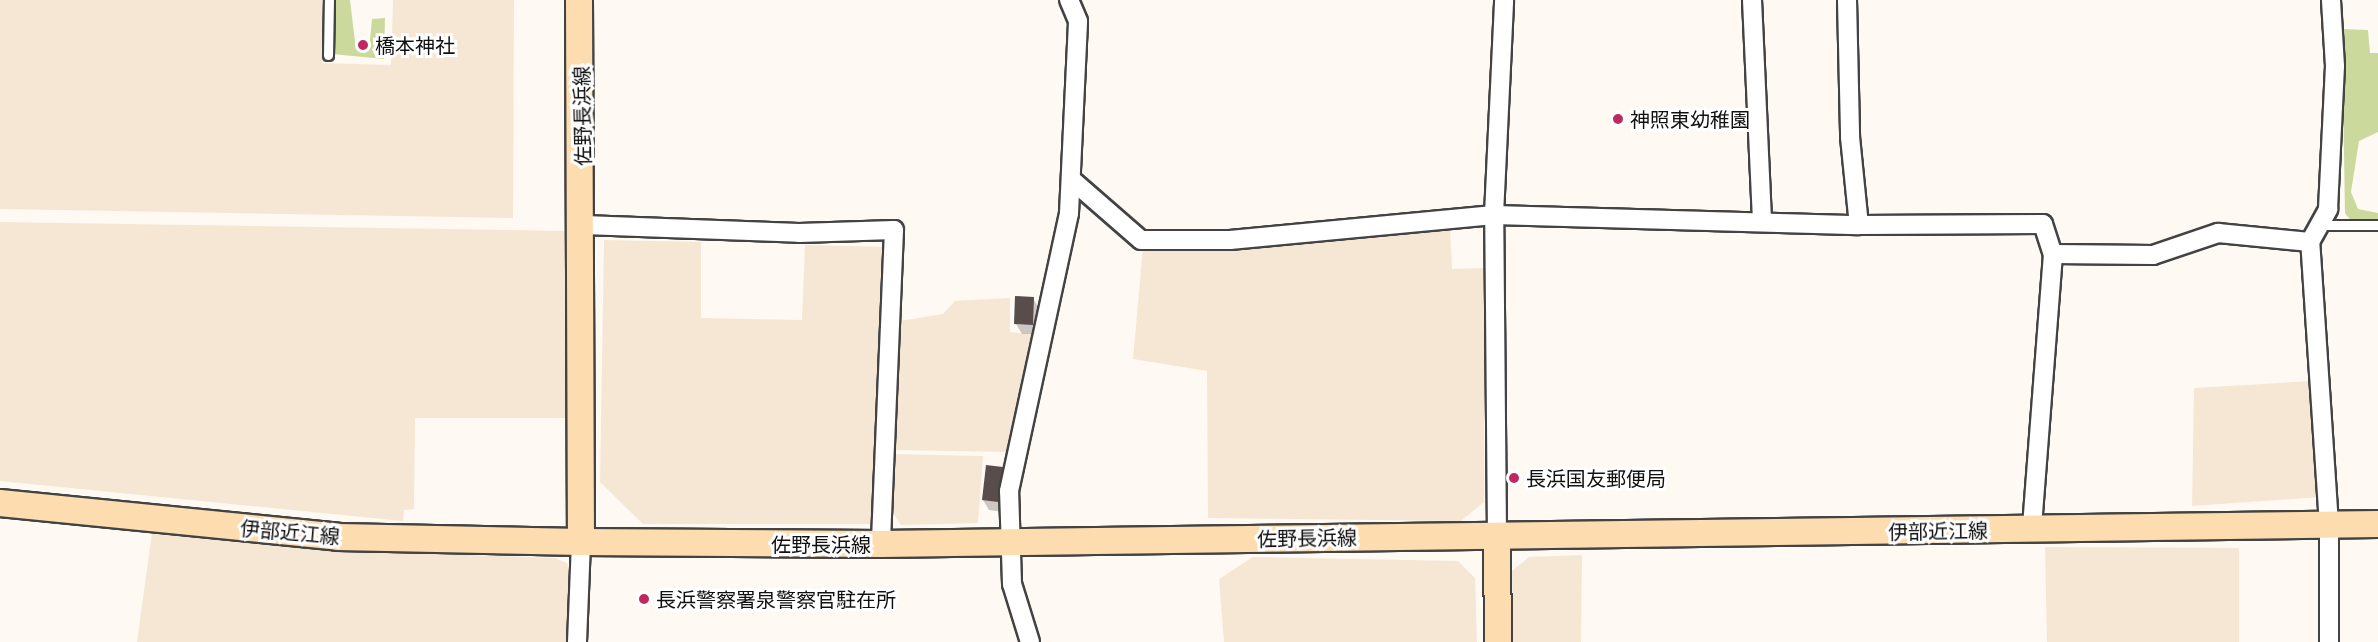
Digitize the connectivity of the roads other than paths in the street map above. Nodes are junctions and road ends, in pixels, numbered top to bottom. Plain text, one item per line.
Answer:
1 (329, 0) edge
2 (579, 0) edge
3 (1069, 0) edge
4 (1504, 0) edge
5 (1752, 0) edge
6 (1847, 0) edge
7 (2331, 0) edge
8 (328, 55) dead end
9 (1072, 180) junction
10 (1494, 215) junction
11 (1762, 222) junction
12 (584, 225) junction
13 (1859, 225) junction
14 (2320, 225) junction
15 (2378, 225) edge
16 (2310, 242) junction
17 (2053, 254) junction
18 (0, 503) edge
19 (2378, 524) edge
20 (2329, 525) junction
21 (2032, 530) junction
22 (1497, 536) junction
23 (1009, 541) junction
24 (581, 542) junction
25 (881, 544) junction
26 (577, 642) edge
27 (1030, 642) edge
28 (1498, 642) edge
29 (2329, 642) edge

1 - 8 lane
2 - 12 main road, 佐野長浜線
3 - 9 street
4 - 10 street
5 - 11 street
6 - 13 street
7 - 14 street
9 - 10 street
9 - 23 street
10 - 11 street
10 - 22 street
11 - 13 street
12 - 24 main road, 佐野長浜線
12 - 25 street
13 - 17 street
14 - 15 lane
14 - 16 street
16 - 17 street
16 - 20 street
17 - 21 street
18 - 24 main road, 伊部近江線
19 - 20 main road, 伊部近江線
20 - 21 main road, 伊部近江線
20 - 29 street
21 - 22 main road, 伊部近江線
22 - 23 main road, 佐野長浜線
22 - 28 main road
23 - 25 main road, 佐野長浜線
23 - 27 street
24 - 25 main road, 佐野長浜線
24 - 26 street

